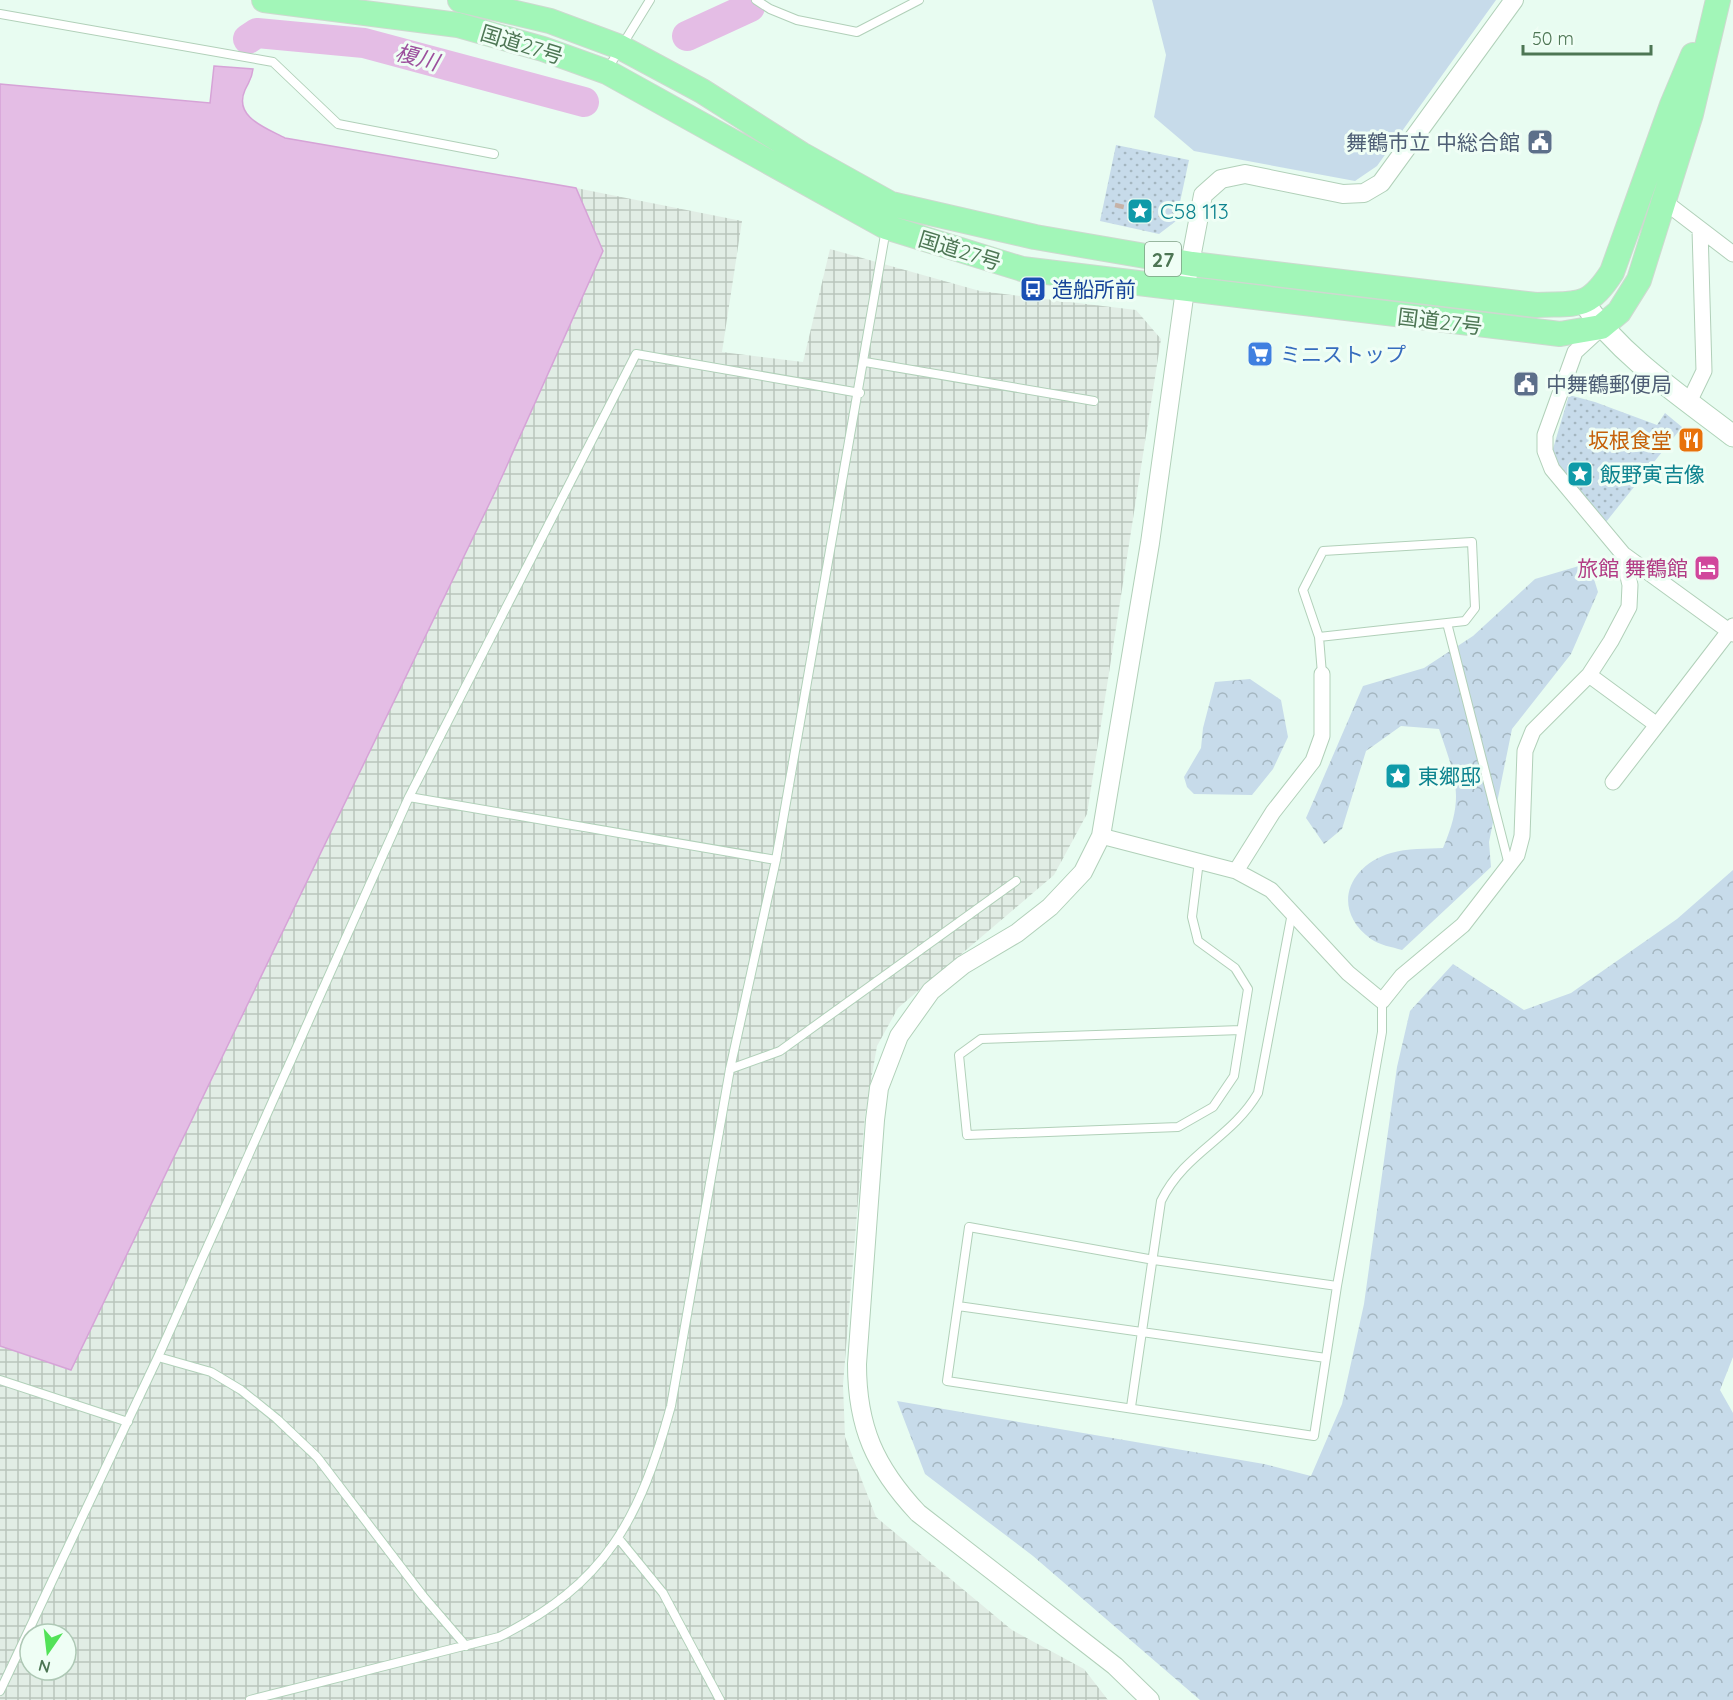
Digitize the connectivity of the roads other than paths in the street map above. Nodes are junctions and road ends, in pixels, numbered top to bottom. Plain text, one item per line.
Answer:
1 (264, 0) edge
2 (460, 0) edge
3 (650, 0) edge
4 (756, 0) edge
5 (918, 0) edge
6 (1514, 0) edge
7 (1718, 0) edge
8 (0, 15) edge
9 (620, 47) junction
10 (607, 72) junction
11 (494, 154) dead end
12 (1665, 202) junction
13 (889, 216) junction
14 (1700, 228) junction
15 (1733, 254) edge
16 (1192, 264) junction
17 (1185, 290) junction
18 (1584, 303) junction
19 (1601, 327) junction
20 (865, 362) junction
21 (860, 393) junction
22 (1094, 401) dead end
23 (1689, 402) junction
24 (1733, 436) edge
25 (1623, 554) junction
26 (1447, 623) junction
27 (1732, 630) edge
28 (1319, 637) junction
29 (1322, 674) joint
30 (1589, 675) junction
31 (1657, 725) junction
32 (1613, 782) dead end
33 (409, 797) junction
34 (1101, 836) junction
35 (776, 860) junction
36 (1199, 861) junction
37 (1509, 868) junction
38 (1236, 871) junction
39 (1016, 881) dead end
40 (1293, 911) junction
41 (1382, 1001) junction
42 (1241, 1030) junction
43 (730, 1069) junction
44 (1154, 1260) junction
45 (1337, 1286) junction
46 (957, 1306) junction
47 (1142, 1331) junction
48 (158, 1358) junction
49 (1326, 1358) junction
50 (0, 1380) edge
51 (1131, 1407) junction
52 (128, 1422) junction
53 (619, 1539) junction
54 (466, 1646) junction
55 (0, 1691) edge
56 (250, 1700) edge
57 (720, 1700) edge
58 (1150, 1700) edge

1 - 10 highway, 国道27号 / 27
2 - 9 highway, 国道27号 / 27
3 - 9 lane
4 - 5 lane
6 - 16 street
7 - 12 highway
7 - 18 highway
8 - 11 lane
9 - 10 lane
9 - 13 highway, 国道27号 / 27
10 - 13 highway, 国道27号 / 27
12 - 14 street
12 - 19 highway
13 - 16 highway, 国道27号 / 27
13 - 17 highway, 国道27号 / 27
13 - 20 lane
14 - 15 street
14 - 23 street
16 - 17 street
16 - 18 highway, 国道27号 / 27
17 - 19 highway, 国道27号 / 27
17 - 34 street
18 - 19 main road
19 - 23 main road
19 - 25 street
20 - 21 lane
20 - 22 lane
21 - 33 lane
21 - 35 lane
23 - 24 main road
25 - 27 street
25 - 30 street
26 - 28 lane
26 - 28 lane
26 - 37 lane
27 - 31 street
28 - 29 lane
29 - 38 street
30 - 31 street
30 - 37 street
31 - 32 street
33 - 35 lane
33 - 48 lane
34 - 36 street
34 - 58 street
35 - 43 lane
36 - 38 street
36 - 42 lane
37 - 41 street
38 - 40 street
39 - 43 lane
40 - 41 street
40 - 44 lane
41 - 45 lane
42 - 42 lane
43 - 53 lane
44 - 45 lane
44 - 46 lane
44 - 47 lane
45 - 49 lane
46 - 47 lane
46 - 51 lane
47 - 49 lane
47 - 51 lane
48 - 52 lane
48 - 54 lane
49 - 51 lane
50 - 52 lane
52 - 55 lane
53 - 54 lane
53 - 57 lane
54 - 56 lane

